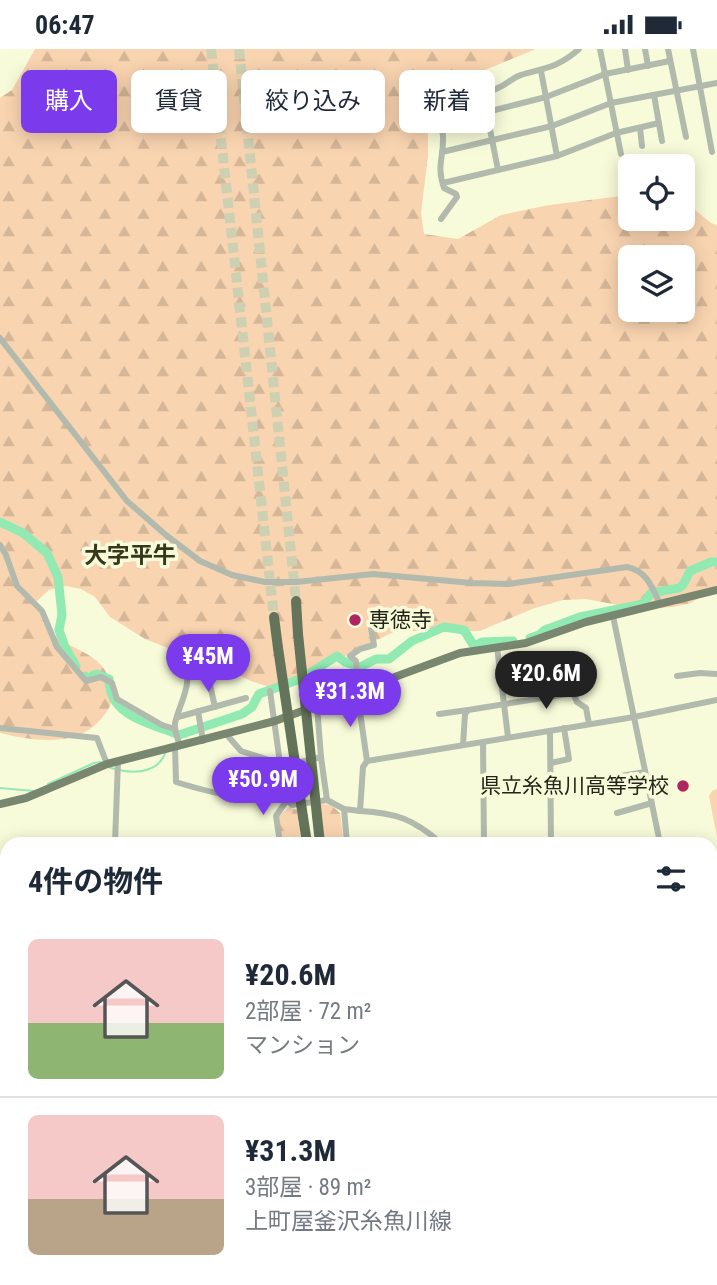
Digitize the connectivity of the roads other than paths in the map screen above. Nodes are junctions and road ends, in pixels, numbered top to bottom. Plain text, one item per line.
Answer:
1 (579, 49) edge
2 (600, 49) edge
3 (625, 49) edge
4 (645, 49) edge
5 (668, 49) edge
6 (693, 49) edge
7 (670, 61) junction
8 (648, 66) junction
9 (628, 70) junction
10 (541, 71) junction
11 (605, 74) junction
12 (717, 83) edge
13 (700, 86) junction
14 (495, 88) edge
15 (677, 91) junction
16 (654, 95) junction
17 (546, 97) junction
18 (611, 103) junction
19 (495, 110) edge
20 (659, 123) junction
21 (552, 126) junction
22 (640, 128) junction
23 (442, 133) edge
24 (490, 133) edge
25 (616, 133) junction
26 (686, 137) dead end
27 (492, 140) junction
28 (662, 141) dead end
29 (642, 146) dead end
30 (442, 152) junction
31 (712, 152) dead end
32 (621, 154) dead end
33 (557, 156) junction
34 (498, 170) junction
35 (443, 183) junction
36 (441, 219) dead end
37 (0, 338) edge
38 (0, 545) edge
39 (717, 590) edge
40 (296, 601) tunnel mouth
41 (660, 604) junction
42 (613, 616) junction
43 (274, 617) tunnel mouth
44 (371, 628) dead end
45 (497, 647) junction
46 (169, 659) dead end
47 (552, 661) dead end
48 (206, 668) dead end
49 (500, 669) junction
50 (717, 674) edge
51 (677, 676) dead end
52 (270, 691) dead end
53 (357, 691) junction
54 (246, 698) dead end
55 (717, 700) edge
56 (504, 704) junction
57 (215, 706) junction
58 (317, 706) junction
59 (468, 710) junction
60 (198, 711) junction
61 (439, 714) dead end
62 (178, 717) junction
63 (634, 717) junction
64 (275, 721) junction
65 (589, 724) junction
66 (0, 728) edge
67 (564, 728) junction
68 (175, 729) junction
69 (550, 731) junction
70 (227, 735) junction
71 (508, 737) junction
72 (203, 741) junction
73 (483, 742) junction
74 (463, 745) junction
75 (178, 747) junction
76 (321, 757) junction
77 (118, 761) junction
78 (368, 761) junction
79 (551, 763) junction
80 (107, 764) junction
81 (281, 766) junction
82 (645, 772) junction
83 (593, 784) dead end
84 (284, 792) junction
85 (287, 800) junction
86 (327, 800) junction
87 (652, 803) junction
88 (0, 804) edge
89 (344, 809) junction
90 (360, 811) junction
91 (617, 813) dead end
92 (115, 837) edge
93 (279, 837) edge
94 (306, 837) edge
95 (319, 837) edge
96 (346, 837) edge
97 (432, 837) edge
98 (484, 837) edge
99 (551, 837) edge
100 (659, 837) edge

1 - 10 street
2 - 11 street
3 - 9 street
4 - 8 street
5 - 7 street
6 - 13 street
7 - 8 street
7 - 15 street
8 - 9 street
9 - 11 street
10 - 14 street
10 - 17 street
11 - 17 street
11 - 18 street
12 - 13 street
13 - 15 street
13 - 31 street
15 - 16 street
15 - 26 street
16 - 18 street
16 - 20 street
17 - 19 street
17 - 21 street
18 - 21 street
18 - 25 street
20 - 22 street
20 - 28 street
21 - 27 street
21 - 33 street
22 - 25 street
22 - 29 street
23 - 30 street
24 - 27 street
25 - 32 street
25 - 33 street
27 - 30 street
27 - 34 street
30 - 35 street
33 - 34 street
34 - 35 street
35 - 36 street
37 - 41 street
38 - 68 street
39 - 41 main road
40 - 95 highway, bridge
41 - 42 main road
42 - 45 main road
42 - 63 street
43 - 94 highway, bridge
44 - 53 street
45 - 49 street
45 - 53 main road
46 - 62 street
47 - 49 street
48 - 57 street
49 - 56 street
50 - 51 street
52 - 64 street
53 - 58 main road
53 - 78 street
54 - 57 street
55 - 63 street
56 - 59 street
56 - 65 street
56 - 71 street
57 - 60 street
58 - 64 main road
58 - 76 street
59 - 61 street
59 - 74 street
60 - 62 street
60 - 72 street
62 - 68 street
63 - 65 street
63 - 82 street
64 - 70 main road
64 - 81 street
65 - 67 street
66 - 80 street
67 - 69 street
67 - 79 street
68 - 75 street
69 - 71 street
69 - 79 street
70 - 72 main road
70 - 81 street
71 - 73 street
72 - 75 main road
73 - 74 street
73 - 98 street
74 - 78 street
75 - 77 main road
75 - 84 street
76 - 81 street
76 - 86 street
77 - 80 main road
77 - 92 street
78 - 90 street
79 - 99 street
80 - 88 main road
81 - 84 street
82 - 83 street
82 - 87 street
84 - 85 street
85 - 86 street
85 - 93 street
86 - 89 street
87 - 91 street
87 - 100 street
89 - 90 street
89 - 96 street
90 - 97 street

